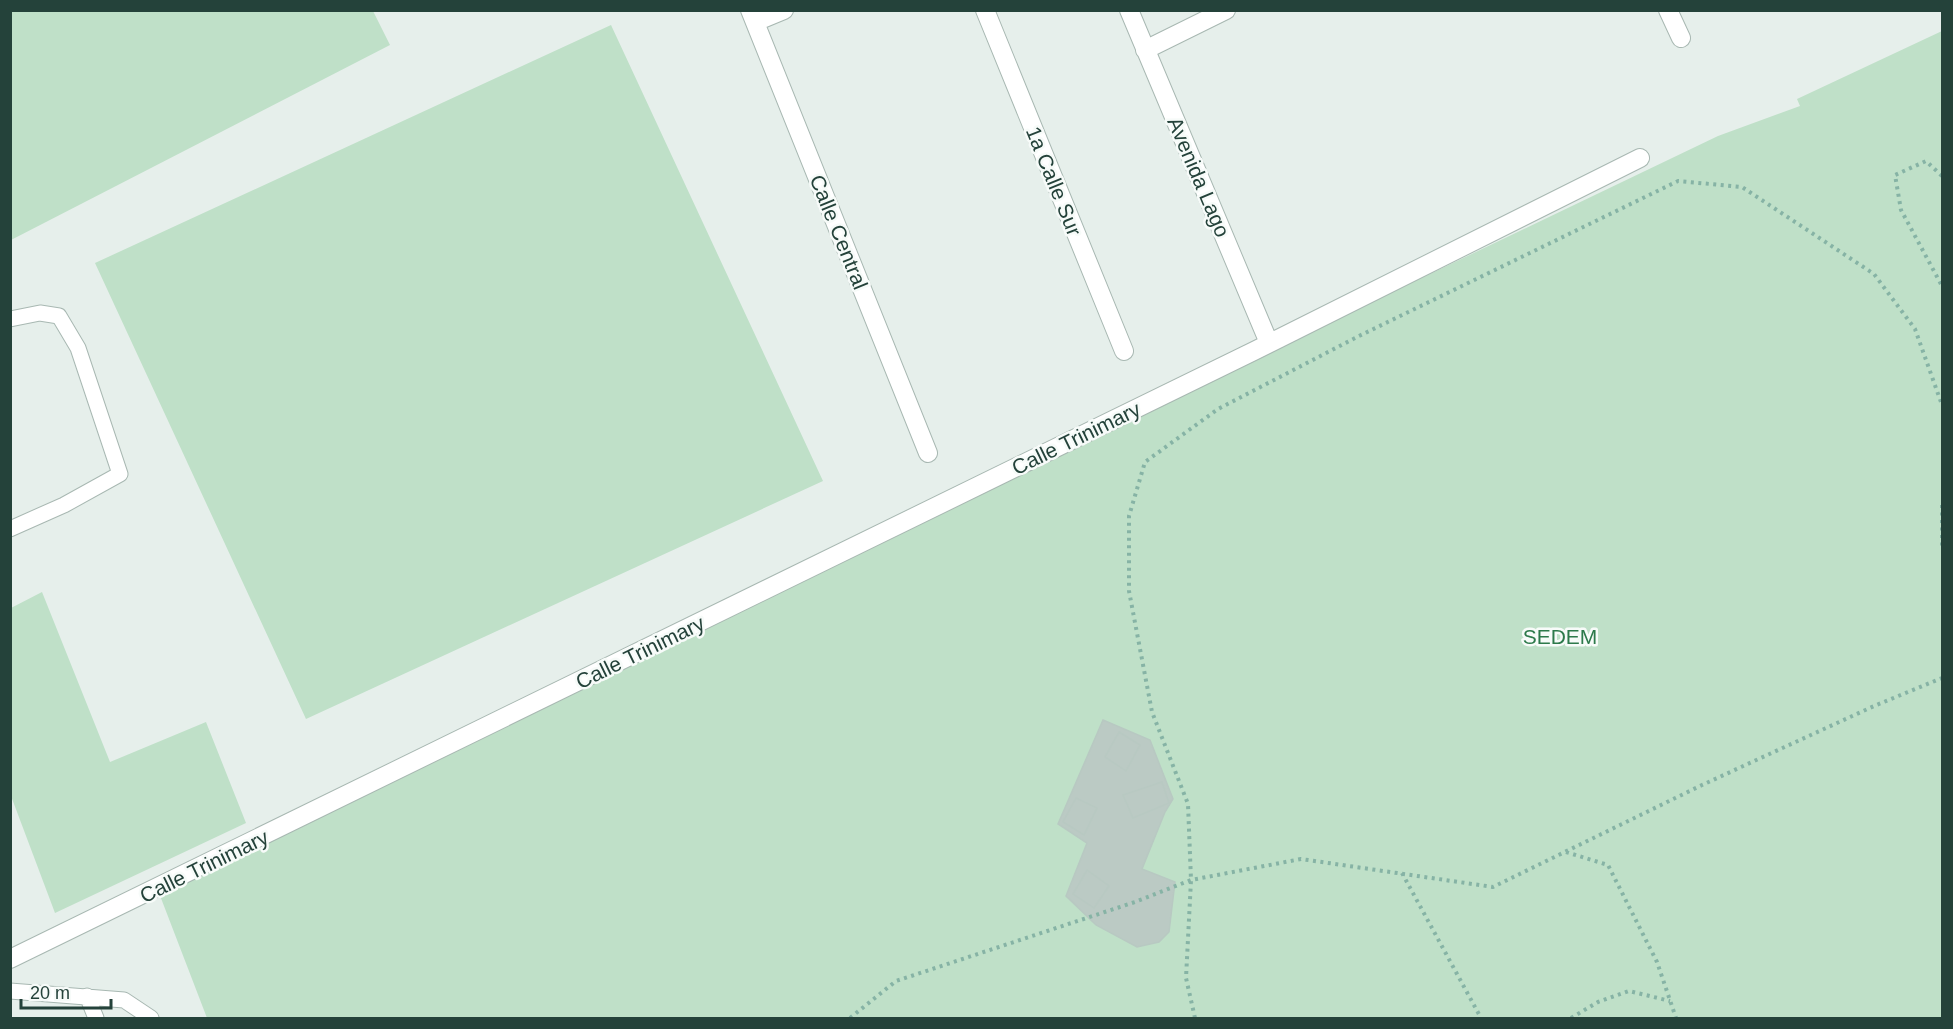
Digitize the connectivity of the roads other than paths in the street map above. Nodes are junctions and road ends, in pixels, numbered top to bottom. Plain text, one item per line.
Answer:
1 (784, 10) edge
2 (985, 10) edge
3 (1129, 10) edge
4 (1226, 10) edge
5 (1668, 10) edge
6 (753, 16) edge
7 (1681, 38) dead end
8 (1145, 50) junction
9 (1640, 158) dead end
10 (10, 319) edge
11 (1269, 343) junction
12 (1124, 351) dead end
13 (928, 453) dead end
14 (10, 530) edge
15 (10, 959) edge
16 (10, 991) edge
17 (87, 996) junction
18 (96, 1018) edge
19 (151, 1018) edge

1 - 6 street
2 - 12 street, 1a Calle Sur
3 - 8 street, Avenida Lago
4 - 8 street
5 - 7 street
6 - 13 street, Calle Central
8 - 11 street, Avenida Lago
9 - 11 street, Calle Trinimary
10 - 14 lane
11 - 15 street, Calle Trinimary
16 - 17 lane
17 - 18 lane
17 - 19 lane

